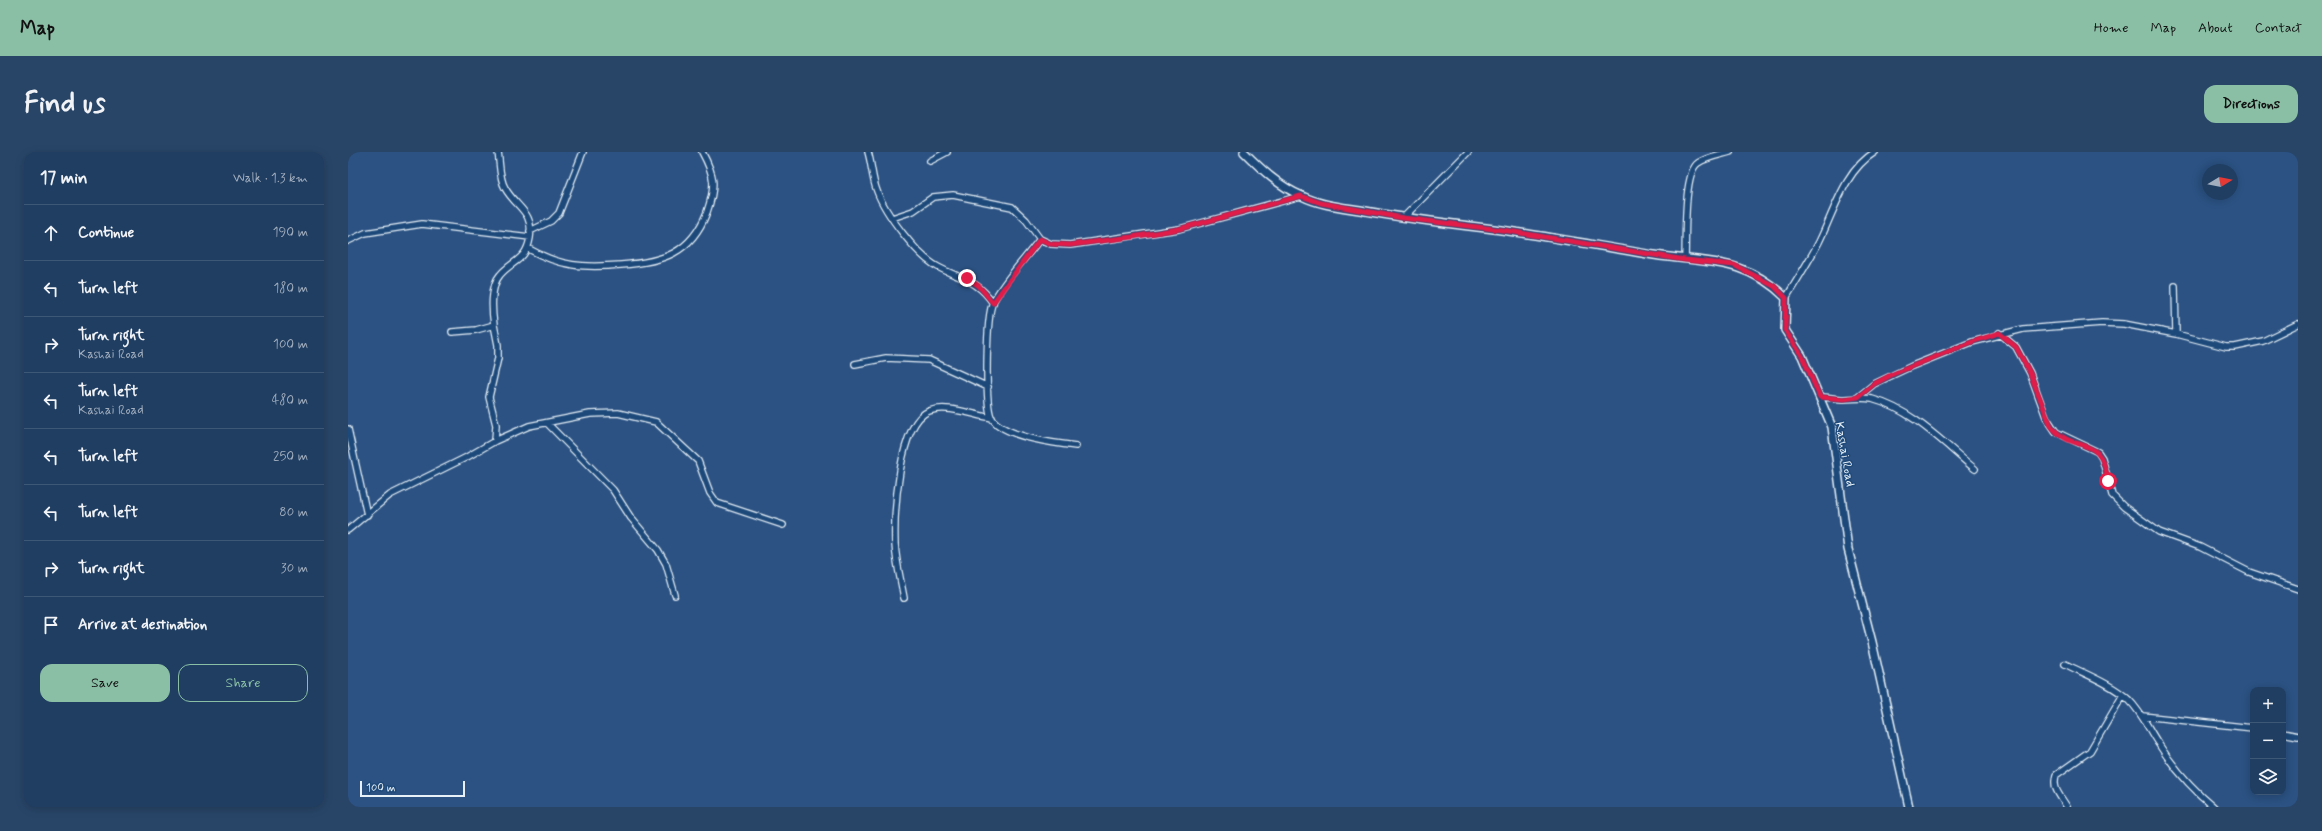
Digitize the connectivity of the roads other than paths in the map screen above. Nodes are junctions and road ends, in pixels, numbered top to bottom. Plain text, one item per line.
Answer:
1 (498, 152) edge
2 (583, 152) edge
3 (702, 152) edge
4 (868, 152) edge
5 (947, 152) edge
6 (1244, 152) edge
7 (1468, 152) edge
8 (1730, 152) edge
9 (1875, 152) edge
10 (930, 161) dead end
11 (1301, 196) junction
12 (892, 218) junction
13 (1403, 218) junction
14 (530, 234) junction
15 (1040, 239) junction
16 (348, 241) edge
17 (527, 248) junction
18 (1685, 260) junction
19 (2175, 286) dead end
20 (1786, 298) junction
21 (993, 303) junction
22 (2298, 324) edge
23 (494, 325) junction
24 (452, 332) dead end
25 (1999, 333) junction
26 (2176, 334) junction
27 (855, 364) dead end
28 (988, 387) junction
29 (1820, 397) junction
30 (1858, 397) junction
31 (992, 418) junction
32 (547, 423) junction
33 (348, 429) edge
34 (495, 441) junction
35 (1076, 446) dead end
36 (1975, 469) dead end
37 (367, 516) junction
38 (783, 525) dead end
39 (348, 530) edge
40 (2298, 589) edge
41 (676, 595) dead end
42 (904, 598) dead end
43 (2065, 664) dead end
44 (2123, 695) junction
45 (2143, 716) junction
46 (2250, 728) edge
47 (2286, 734) edge
48 (2298, 736) edge
49 (1909, 807) edge
50 (2067, 807) edge
51 (2214, 807) edge

1 - 14 street
2 - 14 street
3 - 17 street
4 - 12 street
5 - 10 street
6 - 11 street
7 - 13 street
8 - 18 street
9 - 20 street
11 - 13 street
11 - 15 street
12 - 15 street
12 - 21 street
13 - 18 street
14 - 16 street
14 - 17 street
15 - 21 street
17 - 23 street
18 - 20 street
19 - 26 street
20 - 29 street, Kashai Road
21 - 28 street
22 - 26 street
23 - 24 street
23 - 34 street
25 - 26 street
25 - 30 street
25 - 40 street
27 - 28 street
28 - 31 street
29 - 30 street
29 - 49 street, Kashai Road
30 - 36 street
31 - 35 street
31 - 42 street
32 - 34 street
32 - 38 street
32 - 41 street
33 - 37 street
34 - 37 street
37 - 39 street
43 - 44 street
44 - 45 street
44 - 50 street
45 - 46 street
45 - 51 street
47 - 48 street

